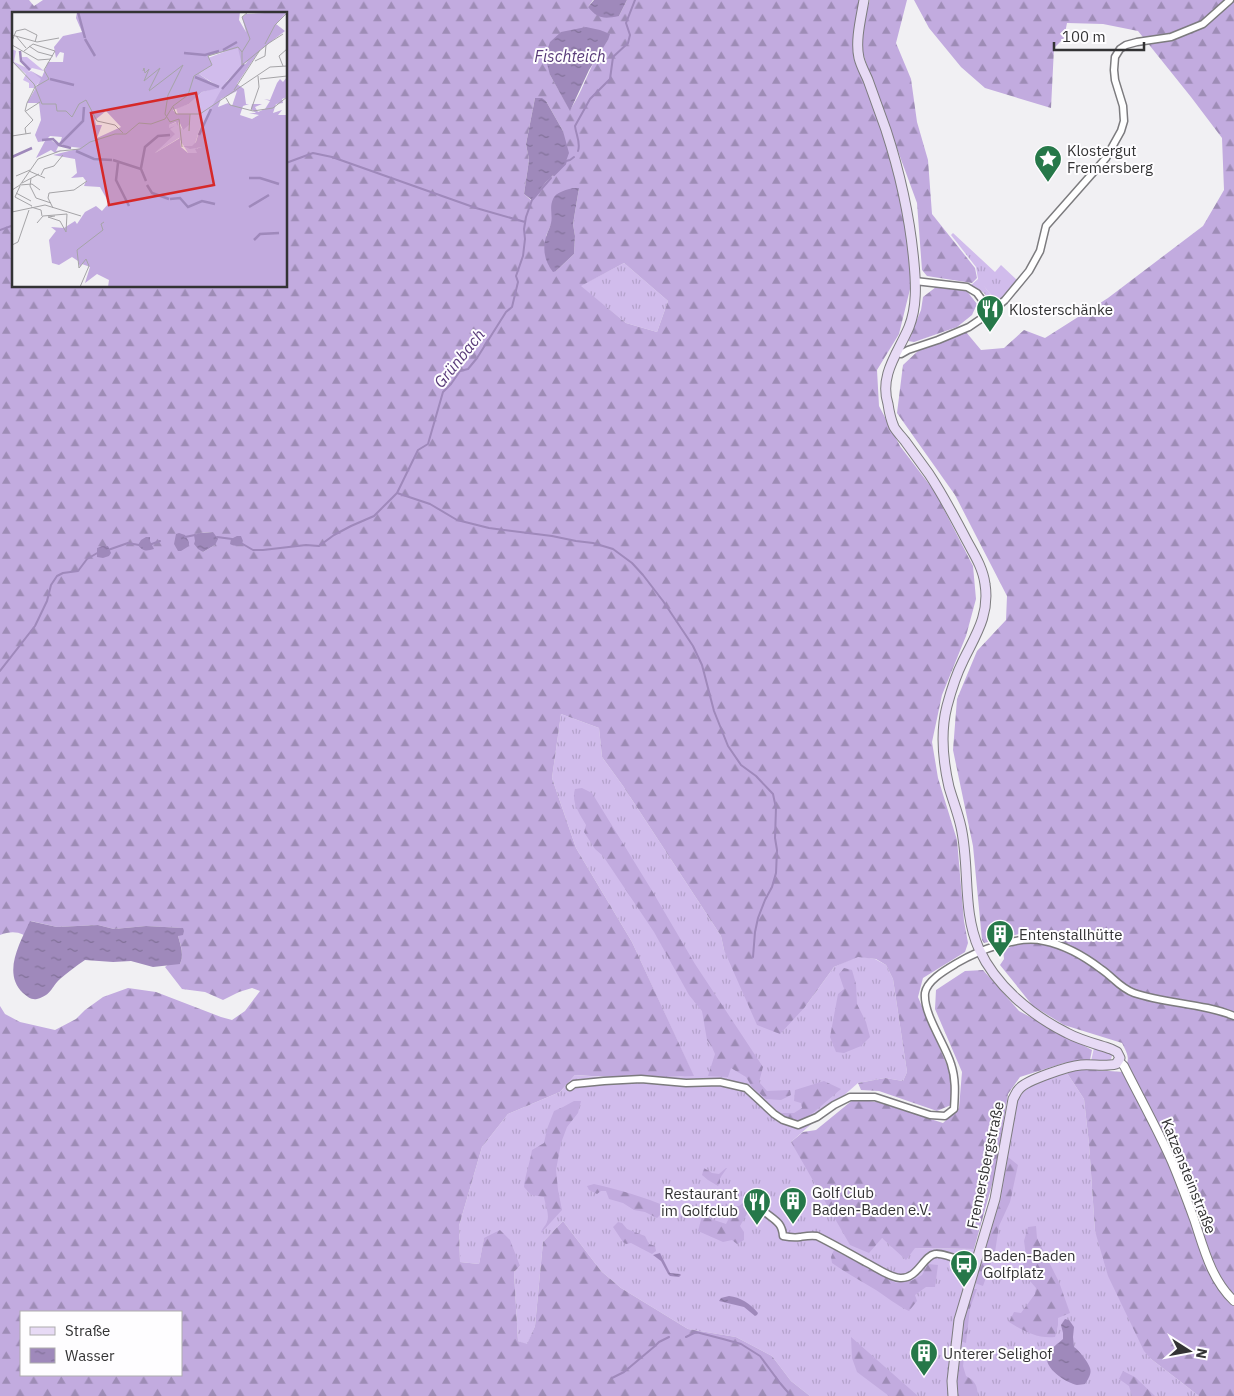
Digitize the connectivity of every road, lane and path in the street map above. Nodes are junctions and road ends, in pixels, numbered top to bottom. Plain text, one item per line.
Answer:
1 (864, 0) edge
2 (1230, 0) edge
3 (915, 281) junction
4 (991, 312) junction
5 (896, 352) junction
6 (981, 952) junction
7 (1234, 1016) edge
8 (1119, 1061) junction
9 (570, 1087) dead end
10 (766, 1213) dead end
11 (976, 1265) junction
12 (1234, 1301) edge
13 (953, 1396) edge

1 - 3 main road
2 - 4 street
3 - 4 street
3 - 5 main road
4 - 5 street
5 - 6 main road
6 - 7 street
6 - 8 main road
6 - 9 street
8 - 11 main road, Fremersbergstraße
8 - 12 street, Katzensteinstraße
10 - 11 street
11 - 13 main road, Fremersbergstraße

